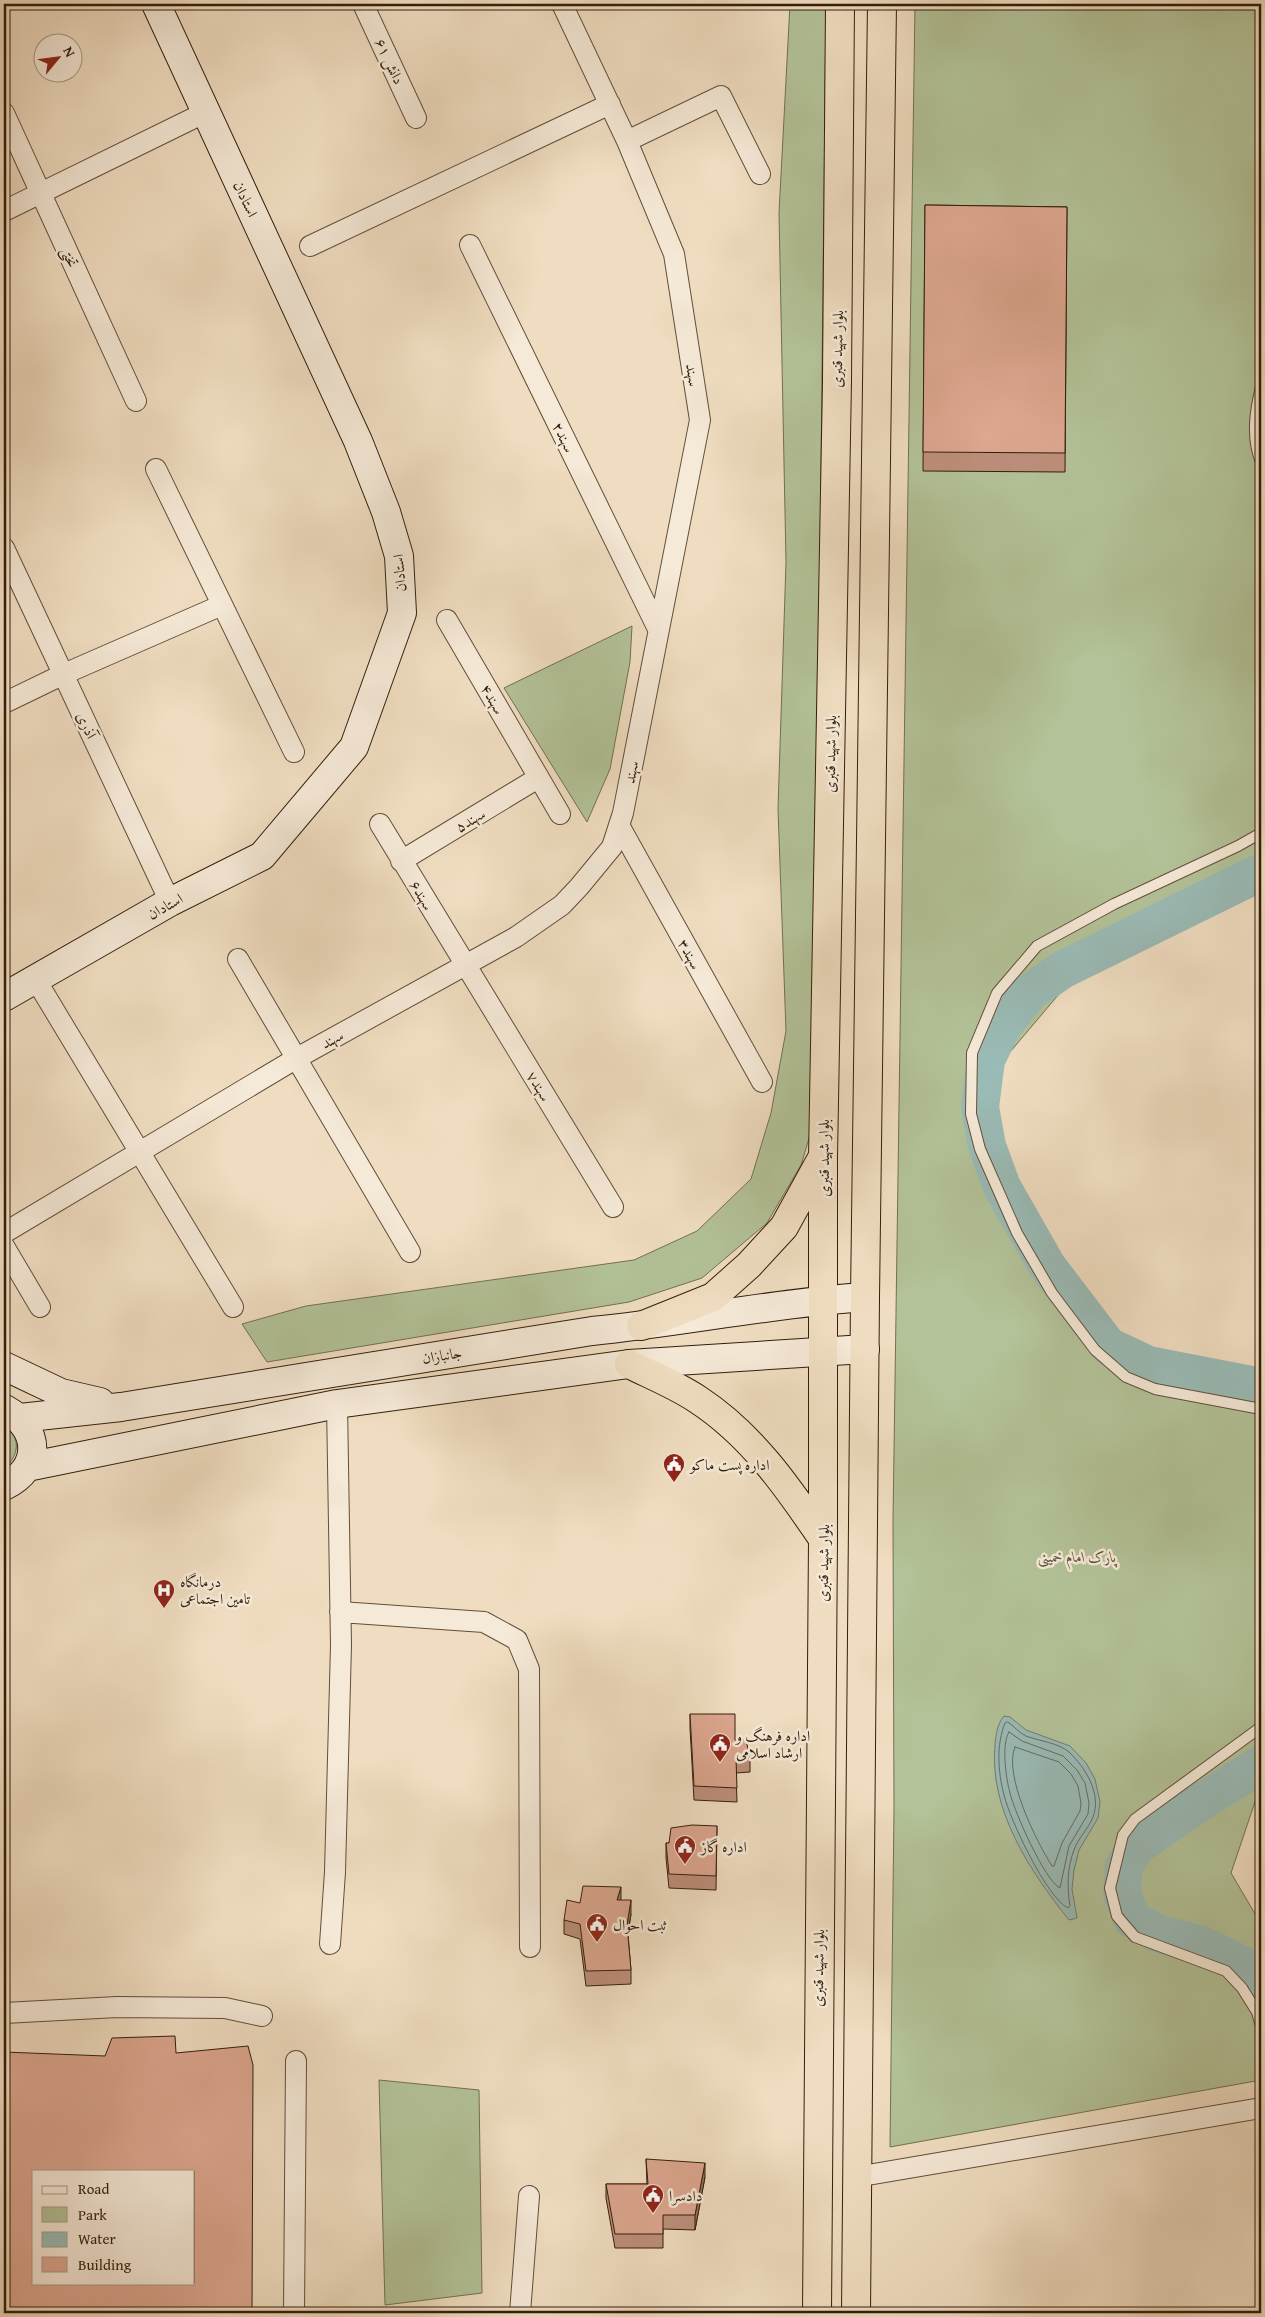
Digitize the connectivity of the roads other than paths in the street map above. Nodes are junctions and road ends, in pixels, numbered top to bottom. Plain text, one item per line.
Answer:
1 (156, 4) edge
2 (363, 4) edge
3 (562, 4) edge
4 (840, 4) edge
5 (882, 4) edge
6 (610, 104) junction
7 (206, 112) junction
8 (4, 113) edge
9 (416, 118) dead end
10 (627, 141) junction
11 (760, 174) dead end
12 (41, 193) junction
13 (4, 211) edge
14 (470, 245) dead end
15 (310, 246) dead end
16 (837, 381) junction
17 (878, 381) junction
18 (1261, 386) edge
19 (136, 401) dead end
20 (1261, 462) edge
21 (156, 469) dead end
22 (4, 548) edge
23 (222, 605) junction
24 (448, 620) dead end
25 (658, 629) junction
26 (64, 674) junction
27 (4, 703) edge
28 (294, 752) dead end
29 (538, 778) junction
30 (560, 814) dead end
31 (380, 824) dead end
32 (619, 825) junction
33 (1261, 833) edge
34 (401, 860) junction
35 (170, 902) junction
36 (238, 959) dead end
37 (464, 965) junction
38 (36, 980) junction
39 (4, 998) edge
40 (297, 1058) junction
41 (762, 1082) dead end
42 (139, 1152) junction
43 (823, 1157) junction
44 (613, 1207) dead end
45 (4, 1233) edge
46 (4, 1246) edge
47 (410, 1252) dead end
48 (865, 1297) junction
49 (823, 1300) junction
50 (40, 1307) dead end
51 (233, 1307) dead end
52 (641, 1326) junction
53 (592, 1331) junction
54 (865, 1349) junction
55 (824, 1351) junction
56 (629, 1364) junction
57 (4, 1366) edge
58 (593, 1368) junction
59 (336, 1404) junction
60 (121, 1407) junction
61 (1261, 1409) edge
62 (8, 1410) edge
63 (27, 1467) junction
64 (4, 1486) edge
65 (823, 1539) junction
66 (340, 1612) junction
67 (1261, 1728) edge
68 (330, 1944) dead end
69 (530, 1947) dead end
70 (4, 2014) edge
71 (262, 2016) dead end
72 (1261, 2026) edge
73 (296, 2060) dead end
74 (1261, 2108) edge
75 (856, 2178) junction
76 (529, 2196) dead end
77 (294, 2313) edge
78 (520, 2313) edge
79 (817, 2313) edge
80 (856, 2313) edge

1 - 7 main road, استادان
2 - 9 street, دانش ۶۱
3 - 6 street, سهند
4 - 16 highway, بلوار شهید قنبری
5 - 17 highway
6 - 10 street, سهند
6 - 15 street
7 - 12 street
7 - 35 main road, استادان
8 - 12 street, تختی
10 - 11 street
10 - 25 street, سهند
12 - 13 street
12 - 19 street, تختی
14 - 25 street, سهند۲
16 - 17 highway
16 - 43 highway, بلوار شهید قنبری
17 - 48 highway
18 - 20 lane
21 - 23 street
22 - 26 street, آذری
23 - 26 street
23 - 28 street
24 - 29 street, سهند۴
25 - 32 street, سهند
26 - 27 street
26 - 35 street, آذری
29 - 30 street, سهند۴
29 - 34 street, سهند۵
31 - 34 street, سهند۶
32 - 37 street, سهند
32 - 41 street, سهند۳
33 - 61 lane
34 - 37 street, سهند۶
35 - 38 main road, استادان
36 - 40 street
37 - 40 street, سهند
37 - 44 street, سهند۷
38 - 39 main road, استادان
38 - 42 street
40 - 42 street, سهند
40 - 47 street
42 - 45 street, سهند
42 - 51 street
43 - 49 highway, بلوار شهید قنبری
43 - 52 highway
46 - 50 street
48 - 49 main road, جانبازان
48 - 54 highway
49 - 52 main road, جانبازان
49 - 55 highway, بلوار شهید قنبری
52 - 53 main road, جانبازان
53 - 58 main road
53 - 60 main road, جانبازان
54 - 55 main road
54 - 75 highway
55 - 56 main road
55 - 65 highway, بلوار شهید قنبری
56 - 58 main road
56 - 65 highway
57 - 60 main road
58 - 59 main road
59 - 63 main road
59 - 66 street
60 - 62 main road, جانبازان
62 - 63 main road
63 - 64 main road
65 - 79 highway, بلوار شهید قنبری
66 - 68 street
66 - 69 street
67 - 72 lane
70 - 71 street
73 - 77 street
74 - 75 street
75 - 80 highway
76 - 78 street

